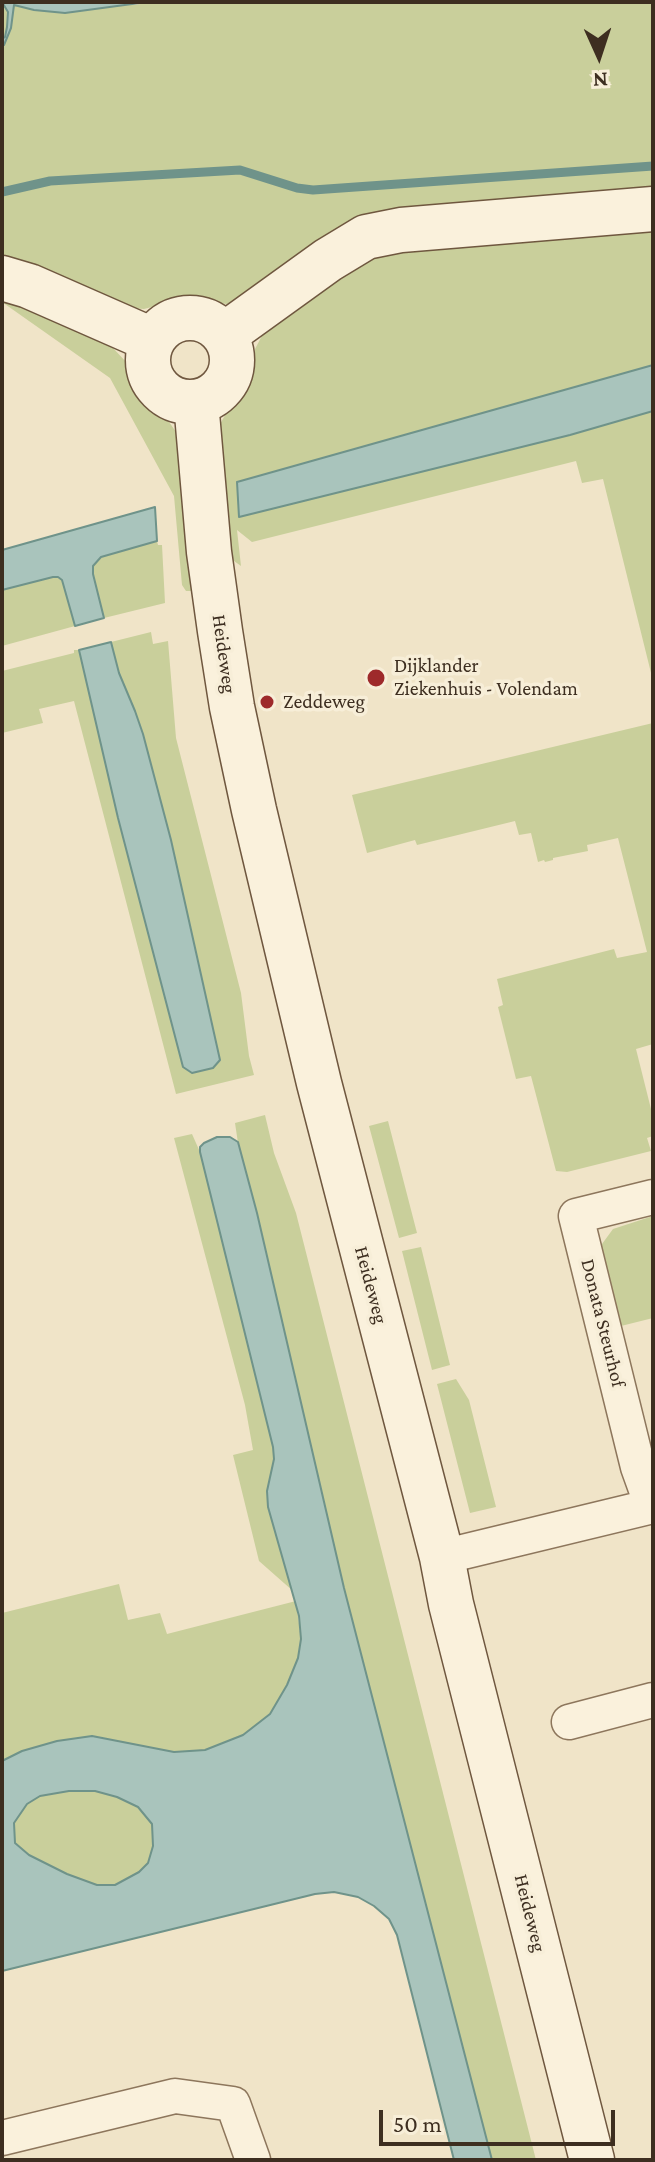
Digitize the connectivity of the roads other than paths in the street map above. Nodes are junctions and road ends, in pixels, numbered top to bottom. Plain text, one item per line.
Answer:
1 (653, 209) edge
2 (2, 278) edge
3 (224, 335) junction
4 (152, 340) junction
5 (196, 402) junction
6 (653, 1197) edge
7 (652, 1506) edge
8 (442, 1557) junction
9 (653, 1700) edge
10 (569, 1722) dead end
11 (2, 2138) edge
12 (253, 2160) edge
13 (592, 2160) edge

1 - 3 street
2 - 4 street
3 - 4 street
3 - 5 street
4 - 5 street
5 - 8 street, Heideweg
6 - 7 street, Donata Steurhof
7 - 8 street, Donata Steurhof
8 - 13 street, Heideweg
9 - 10 street
11 - 12 street

